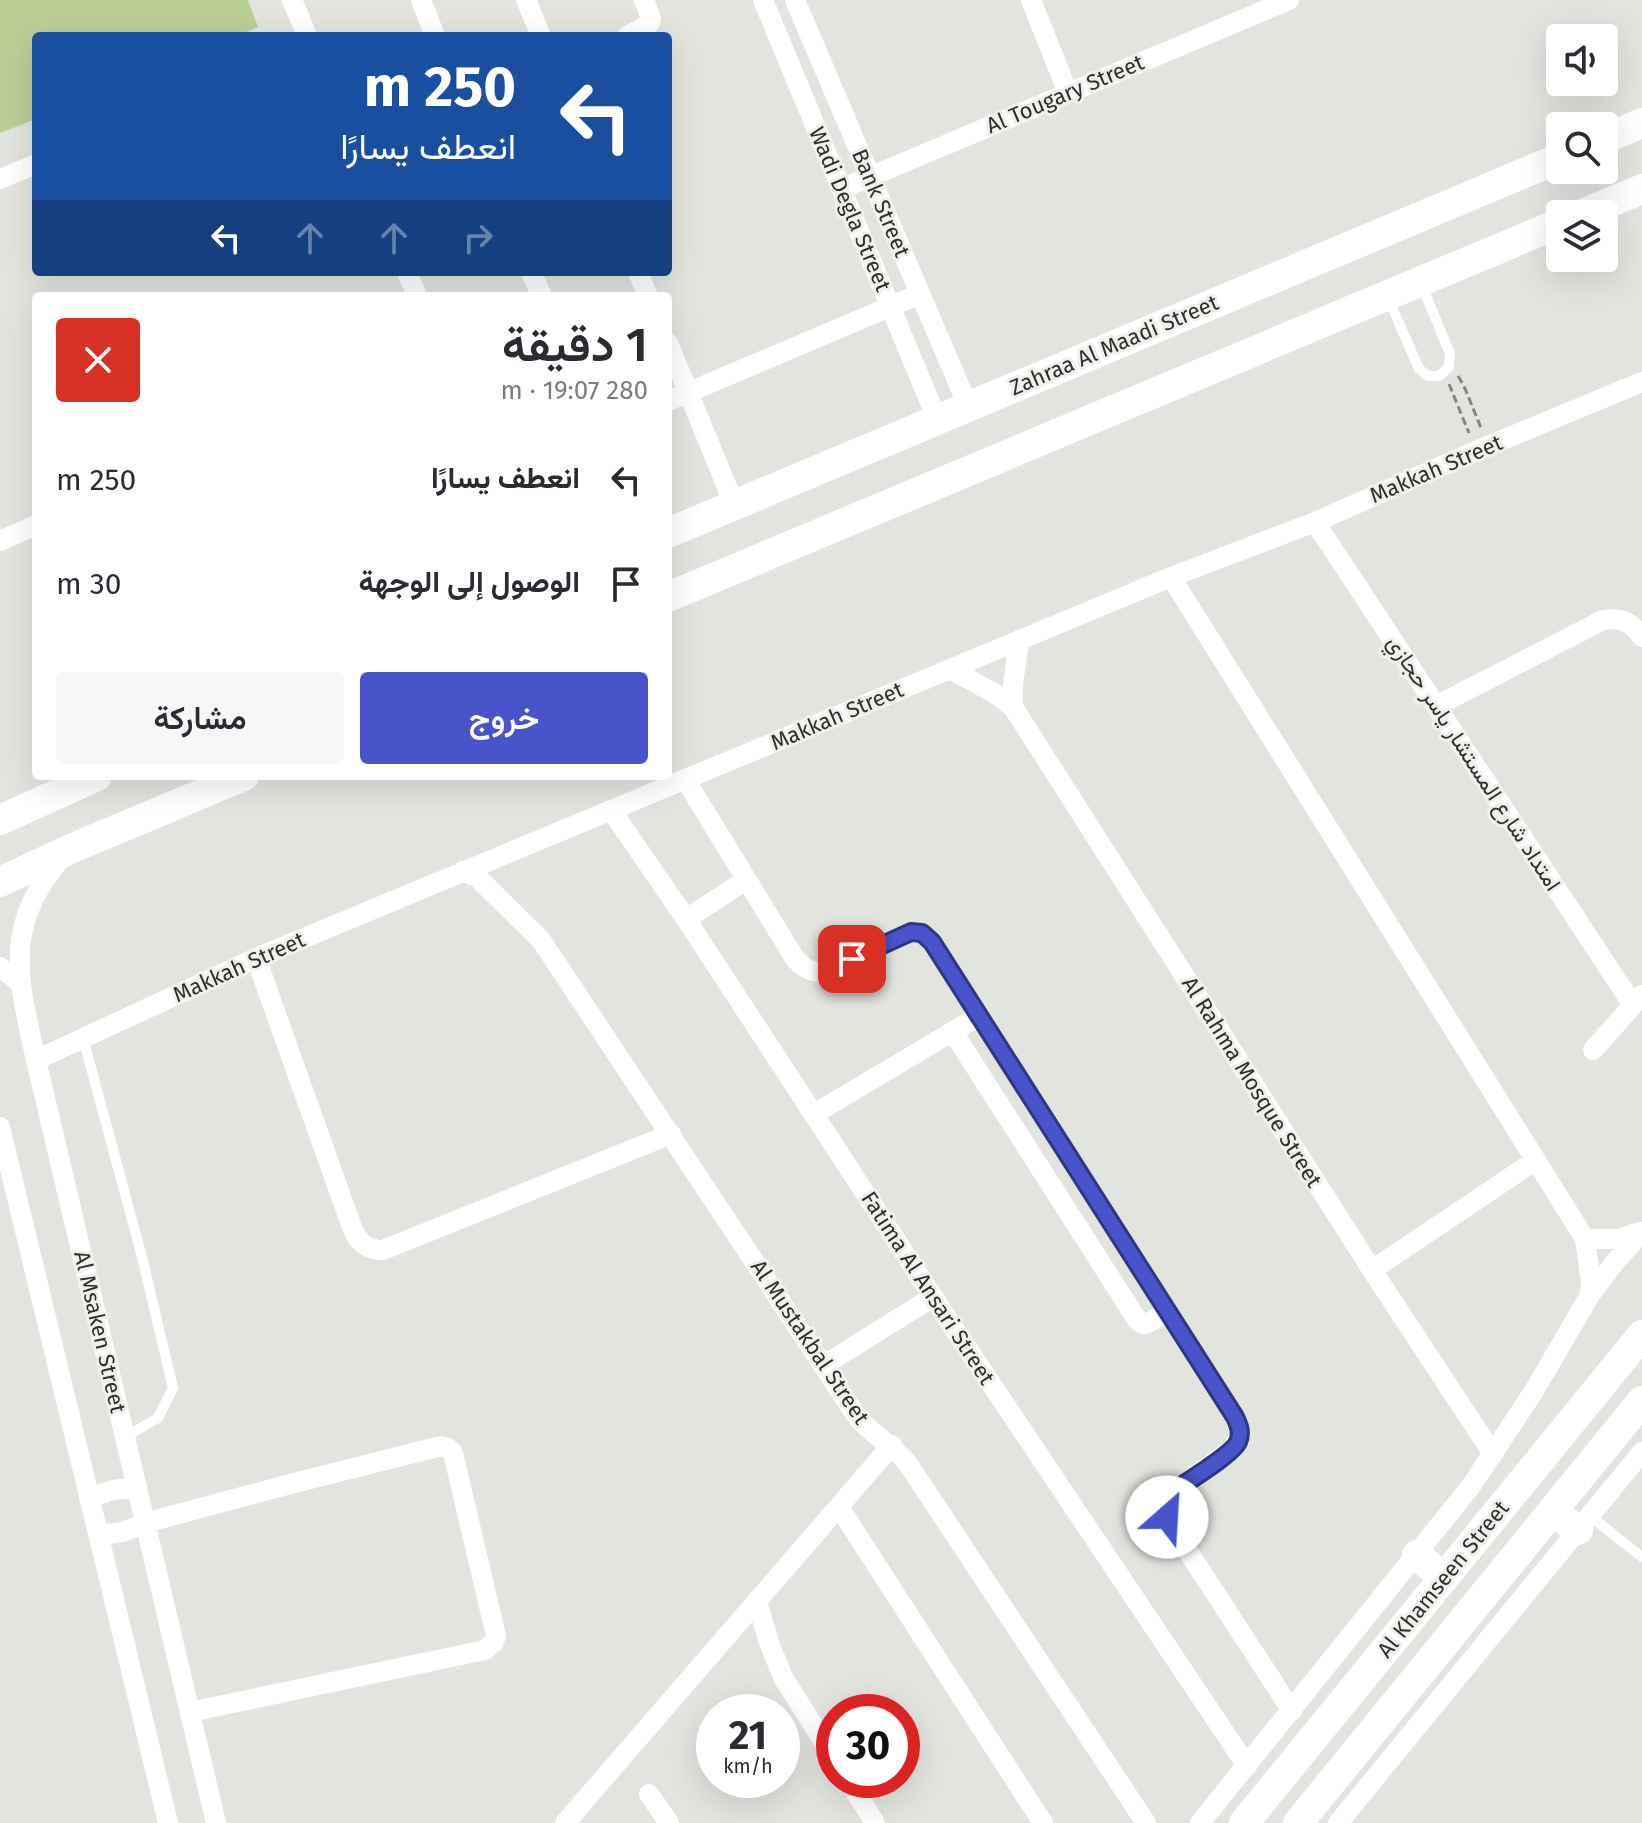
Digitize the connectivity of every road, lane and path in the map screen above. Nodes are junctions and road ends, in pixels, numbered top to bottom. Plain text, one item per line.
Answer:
1 (292, 0) edge
2 (421, 0) edge
3 (526, 0) edge
4 (644, 0) edge
5 (763, 0) edge
6 (795, 0) edge
7 (1031, 0) edge
8 (1276, 2) edge
9 (305, 32) edge
10 (433, 32) edge
11 (539, 32) edge
12 (634, 32) edge
13 (1068, 93) junction
14 (1642, 123) edge
15 (1618, 133) edge
16 (1546, 164) edge
17 (32, 166) edge
18 (870, 177) junction
19 (0, 179) edge
20 (841, 189) junction
21 (1642, 189) edge
22 (1616, 200) edge
23 (1546, 229) edge
24 (1420, 282) junction
25 (920, 294) junction
26 (1387, 296) junction
27 (891, 307) junction
28 (672, 353) edge
29 (1449, 367) junction
30 (1642, 382) edge
31 (689, 393) junction
32 (672, 399) edge
33 (1456, 401) dead end
34 (968, 406) junction
35 (937, 419) junction
36 (1478, 421) dead end
37 (1466, 426) dead end
38 (734, 504) junction
39 (1315, 522) junction
40 (32, 527) edge
41 (672, 531) edge
42 (0, 541) edge
43 (1171, 577) junction
44 (672, 595) edge
45 (1642, 637) edge
46 (1019, 640) junction
47 (950, 669) junction
48 (1436, 706) junction
49 (1013, 707) junction
50 (685, 779) junction
51 (88, 780) edge
52 (234, 780) edge
53 (611, 810) junction
54 (0, 820) edge
55 (68, 850) junction
56 (463, 871) junction
57 (746, 880) junction
58 (0, 882) edge
59 (686, 919) junction
60 (256, 958) junction
61 (0, 967) edge
62 (20, 983) junction
63 (1637, 1000) edge
64 (979, 1016) junction
65 (953, 1032) junction
66 (83, 1038) junction
67 (1593, 1050) dead end
68 (36, 1060) junction
69 (814, 1114) junction
70 (0, 1127) edge
71 (671, 1134) junction
72 (1536, 1160) junction
73 (1642, 1232) edge
74 (1585, 1239) junction
75 (1372, 1270) junction
76 (1590, 1295) junction
77 (933, 1297) junction
78 (1168, 1312) junction
79 (1642, 1335) edge
80 (824, 1365) junction
81 (1642, 1401) edge
82 (125, 1437) junction
83 (892, 1445) junction
84 (1642, 1452) edge
85 (1493, 1454) junction
86 (137, 1487) junction
87 (89, 1498) junction
88 (839, 1507) junction
89 (1552, 1511) junction
90 (145, 1523) junction
91 (1584, 1523) junction
92 (99, 1535) junction
93 (1642, 1540) edge
94 (1638, 1554) edge
95 (1417, 1555) junction
96 (1444, 1578) junction
97 (757, 1601) junction
98 (1292, 1711) junction
99 (190, 1712) junction
100 (816, 1730) edge
101 (1247, 1766) junction
102 (649, 1794) dead end
103 (859, 1798) edge
104 (168, 1823) edge
105 (216, 1823) edge
106 (565, 1823) edge
107 (669, 1823) edge
108 (875, 1823) edge
109 (1043, 1823) edge
110 (1146, 1823) edge
111 (1200, 1823) edge
112 (1244, 1823) edge
113 (1298, 1823) edge
114 (1338, 1823) edge

1 - 9 street
2 - 10 street
3 - 11 street
4 - 12 street
5 - 20 street, Wadi Degla Street
6 - 18 street, Bank Street
7 - 13 street
8 - 13 street, Al Tougary Street
13 - 18 street, Al Tougary Street
14 - 15 main road
16 - 34 main road, Zahraa Al Maadi Street
17 - 19 street
18 - 20 street, Al Tougary Street
18 - 25 street, Bank Street
20 - 27 street, Wadi Degla Street
21 - 22 main road
23 - 24 main road
24 - 26 main road
24 - 29 lane
25 - 27 street
25 - 34 street, Bank Street
26 - 29 lane
26 - 44 main road
27 - 31 street
27 - 35 street, Wadi Degla Street
28 - 31 street
29 - 36 path
30 - 39 street, Makkah Street
31 - 32 street
31 - 38 street
33 - 37 path
34 - 35 main road, Zahraa Al Maadi Street
35 - 38 main road, Zahraa Al Maadi Street
38 - 41 main road, Zahraa Al Maadi Street
39 - 43 street, Makkah Street
39 - 48 street, امتداد شارع المستشار ياسر حجازي
40 - 42 street
43 - 46 street, Makkah Street
43 - 72 street
45 - 48 street
46 - 47 street, Makkah Street
46 - 49 street
47 - 49 street, Al Rahma Mosque Street
47 - 50 street, Makkah Street
48 - 63 street, امتداد شارع المستشار ياسر حجازي
49 - 75 street, Al Rahma Mosque Street
50 - 53 street, Makkah Street
50 - 57 street
51 - 54 main road
52 - 55 main road
53 - 56 street, Makkah Street
53 - 59 street, Fatima Al Ansari Street
55 - 58 main road
55 - 62 street, Al Msaken Street
56 - 60 street, Makkah Street
56 - 71 street, Al Mustakbal Street
57 - 59 street
57 - 64 street
59 - 69 street, Fatima Al Ansari Street
60 - 66 street, Makkah Street
60 - 71 street
61 - 62 street
62 - 68 street, Al Msaken Street
63 - 67 street
64 - 65 street
64 - 78 street
65 - 69 street
65 - 78 street
66 - 68 street, Makkah Street
66 - 82 lane
68 - 82 street, Al Msaken Street
69 - 77 street, Fatima Al Ansari Street
70 - 87 street
71 - 80 street, Al Mustakbal Street
72 - 74 street
72 - 75 street
73 - 74 street
73 - 76 street
74 - 76 street
75 - 85 street, Al Rahma Mosque Street
76 - 85 street
77 - 80 street
77 - 101 street, Fatima Al Ansari Street
78 - 98 street
79 - 96 main road, Al Khamseen Street
80 - 83 street, Al Mustakbal Street
81 - 89 main road, Al Khamseen Street
82 - 86 street, Al Msaken Street
83 - 88 street
83 - 110 street, Al Mustakbal Street
84 - 91 street
85 - 95 street
86 - 87 street
86 - 90 street, Al Msaken Street
87 - 92 street
88 - 97 street
88 - 109 street
89 - 91 main road
89 - 113 main road, Al Khamseen Street
90 - 92 street
90 - 99 street, Al Msaken Street
90 - 99 street
91 - 94 lane
91 - 114 street
92 - 104 street
93 - 94 lane
95 - 96 main road
95 - 98 street
96 - 112 main road, Al Khamseen Street
97 - 100 street
97 - 106 street
98 - 101 street
99 - 105 street, Al Msaken Street
101 - 111 street
102 - 107 street
103 - 108 street

